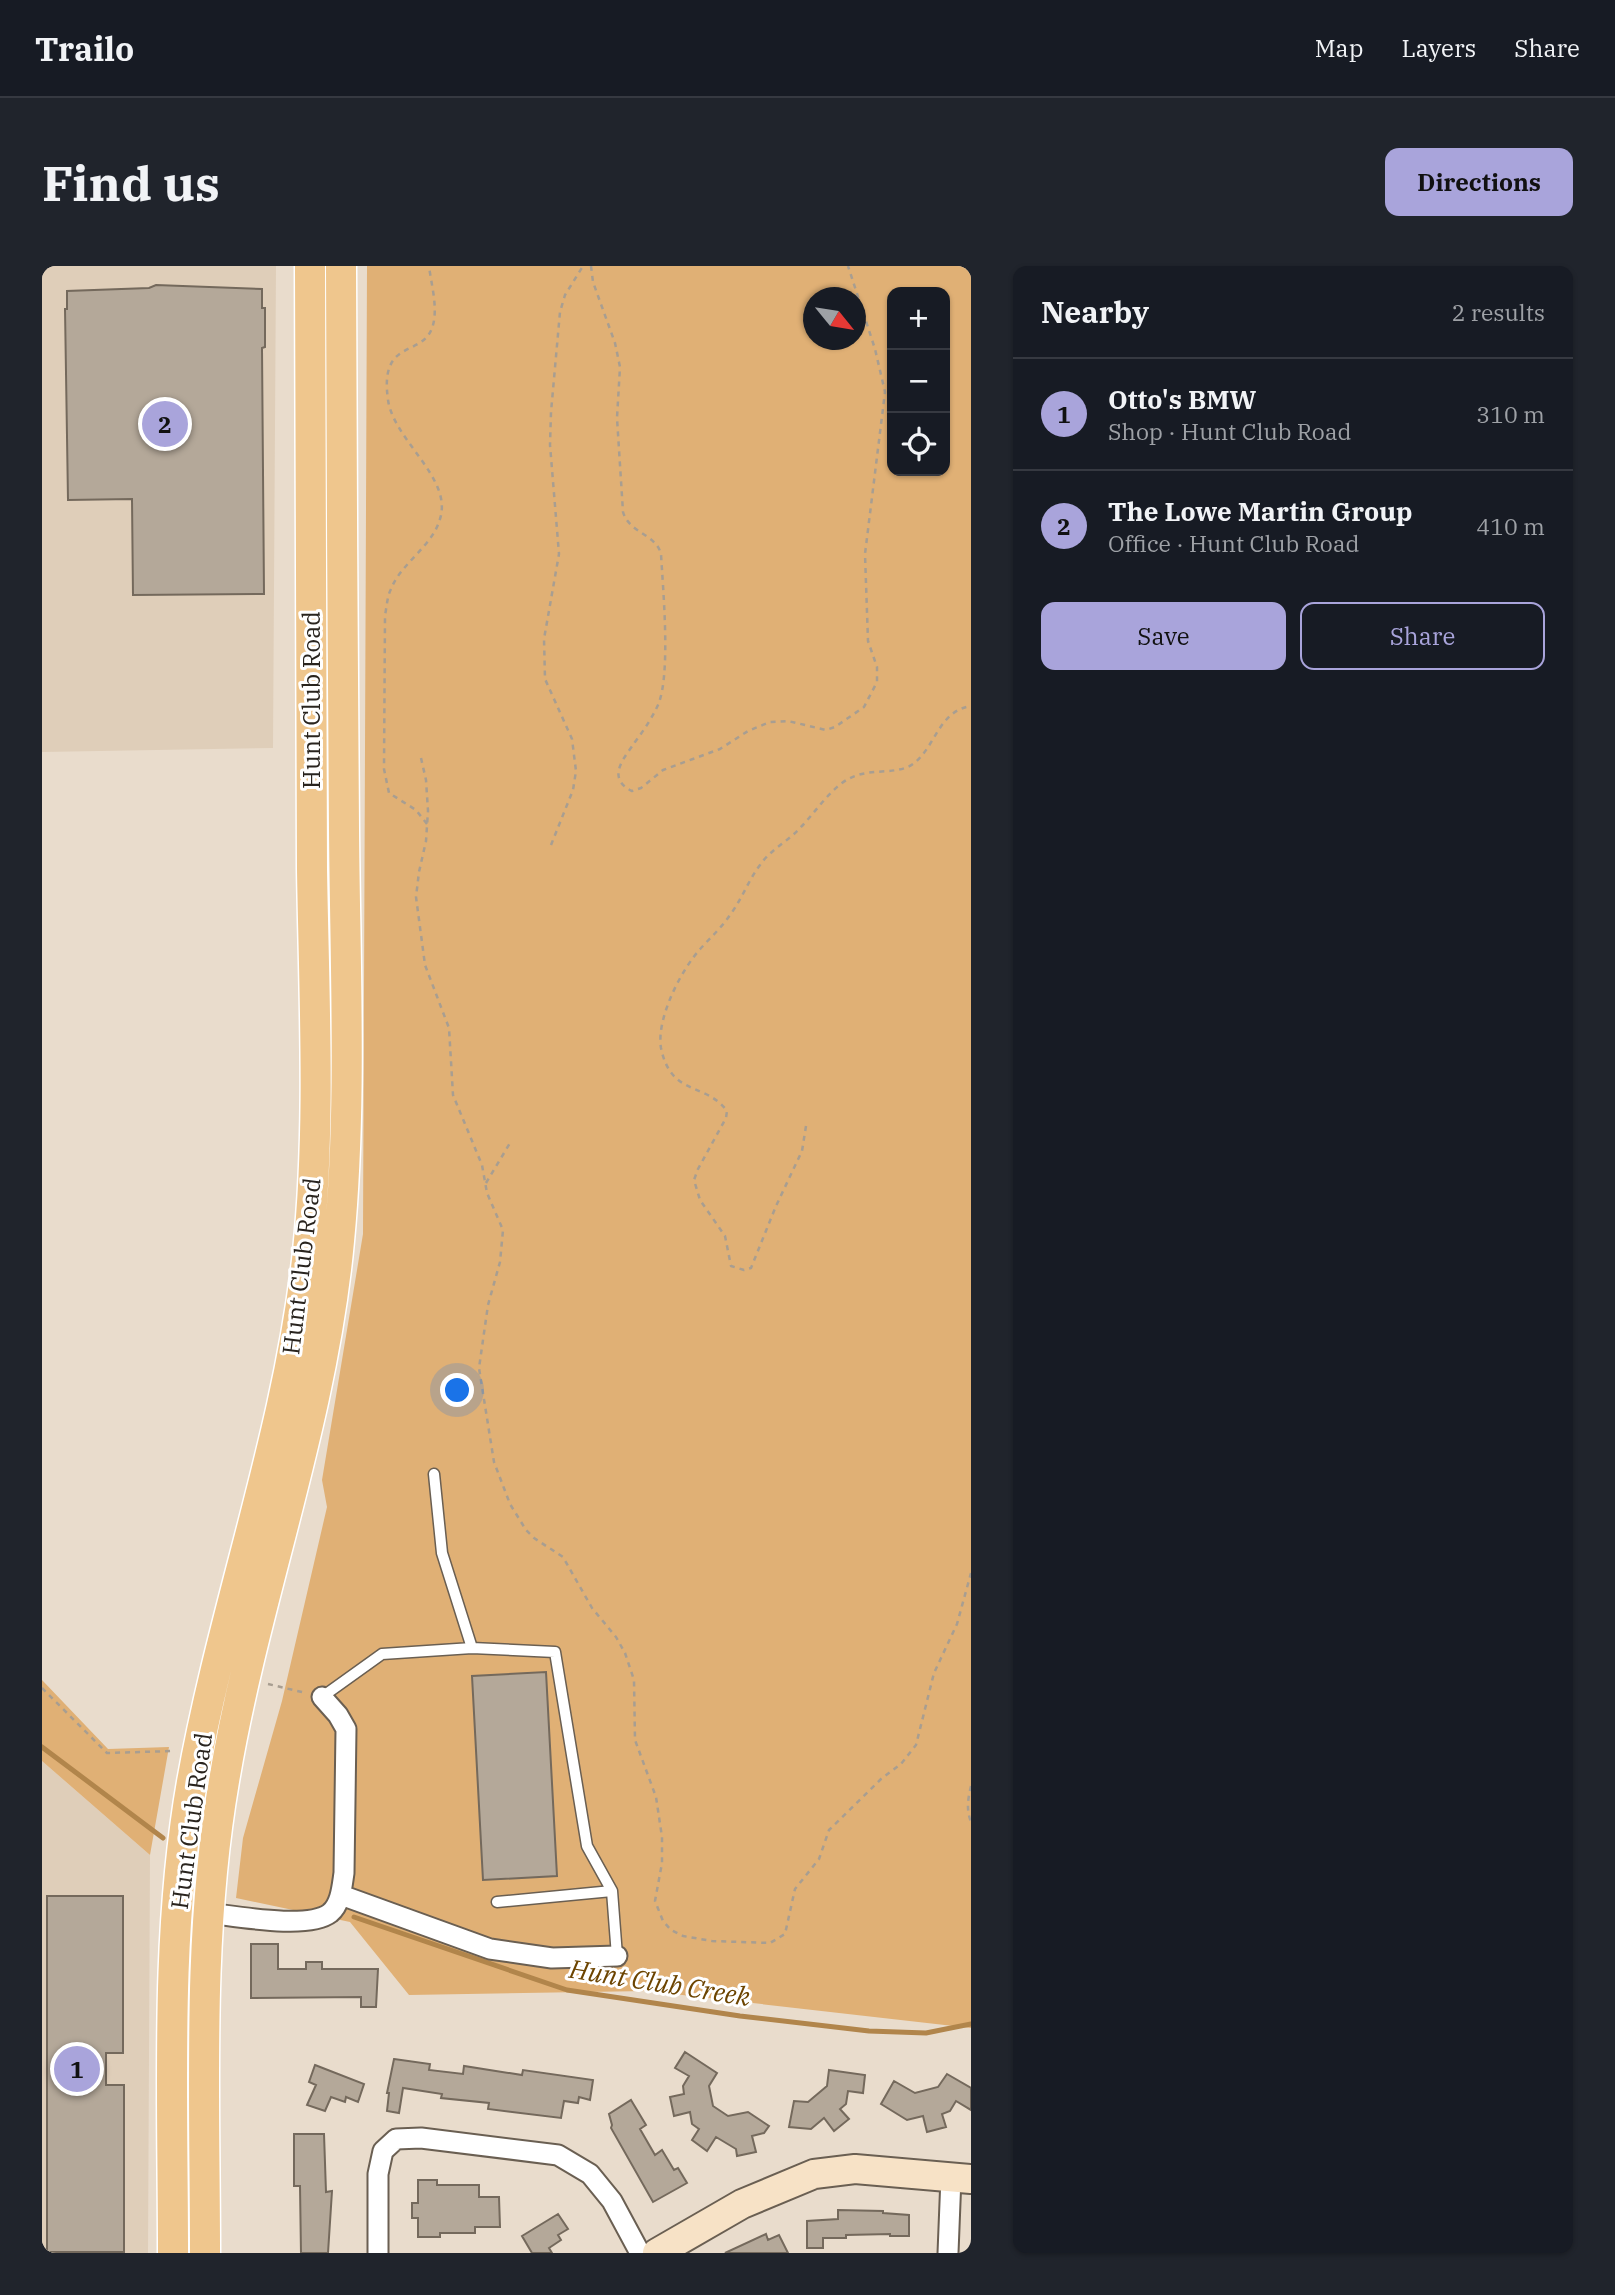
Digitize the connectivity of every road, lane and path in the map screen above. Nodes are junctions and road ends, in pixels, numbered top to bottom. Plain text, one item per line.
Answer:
1 (310, 266) edge
2 (341, 266) edge
3 (429, 266) edge
4 (583, 266) edge
5 (591, 266) edge
6 (848, 266) edge
7 (971, 706) edge
8 (421, 758) dead end
9 (427, 824) junction
10 (551, 845) dead end
11 (806, 1126) dead end
12 (510, 1143) dead end
13 (486, 1183) junction
14 (434, 1474) dead end
15 (971, 1573) edge
16 (472, 1648) junction
17 (266, 1683) dead end
18 (42, 1688) edge
19 (322, 1697) junction
20 (197, 1757) junction
21 (971, 1786) edge
22 (971, 1822) edge
23 (612, 1891) junction
24 (341, 1895) junction
25 (497, 1902) dead end
26 (208, 1913) junction
27 (617, 1956) joint
28 (961, 2178) edge
29 (173, 2253) edge
30 (205, 2253) edge
31 (378, 2253) edge
32 (640, 2253) edge
33 (657, 2253) edge
34 (948, 2253) edge

1 - 20 main road, Hunt Club Road
2 - 26 main road, Hunt Club Road
3 - 9 path
4 - 10 path
5 - 6 path
7 - 11 path
8 - 9 path
9 - 13 path
12 - 13 path
13 - 15 path
14 - 16 lane
16 - 19 lane
16 - 23 lane
17 - 19 path
18 - 20 path
19 - 24 street
20 - 29 main road, Hunt Club Road
21 - 22 path
23 - 25 lane
23 - 27 lane
24 - 26 street
24 - 27 street
26 - 30 main road, Hunt Club Road
28 - 33 street
28 - 34 street
31 - 32 street

